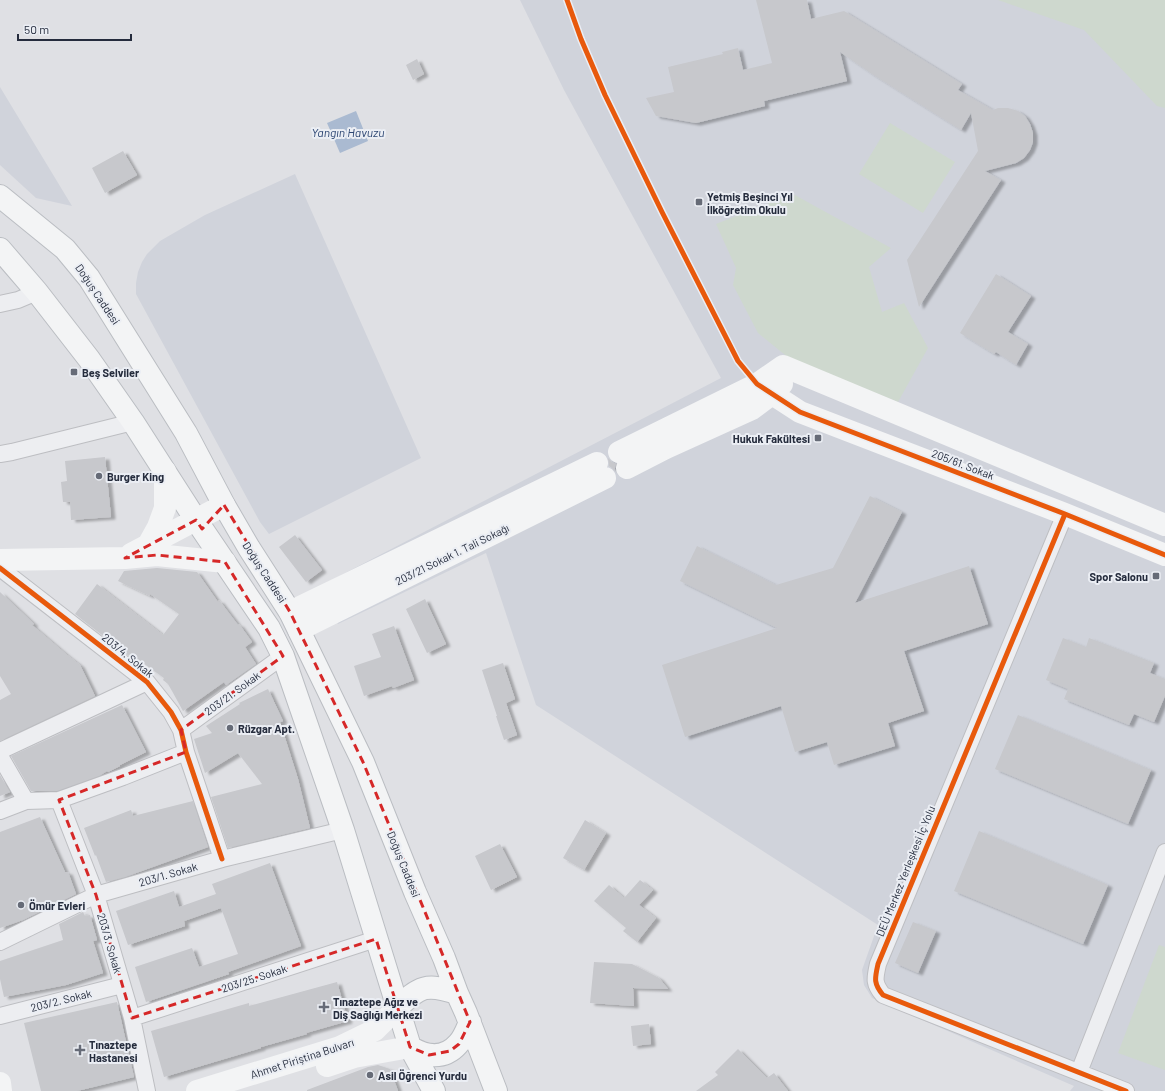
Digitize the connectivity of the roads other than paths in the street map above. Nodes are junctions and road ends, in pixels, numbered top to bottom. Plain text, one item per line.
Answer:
1 (0, 196) edge
2 (0, 248) edge
3 (37, 292) junction
4 (0, 304) edge
5 (764, 389) junction
6 (133, 422) junction
7 (0, 454) edge
8 (623, 460) dead end
9 (601, 470) dead end
10 (165, 472) junction
11 (224, 505) junction
12 (1065, 514) junction
13 (199, 524) junction
14 (1165, 525) edge
15 (153, 550) junction
16 (1165, 555) edge
17 (0, 560) edge
18 (226, 562) junction
19 (0, 568) edge
20 (294, 621) junction
21 (283, 656) junction
22 (147, 682) junction
23 (181, 730) junction
24 (0, 751) edge
25 (186, 752) junction
26 (0, 756) edge
27 (59, 800) junction
28 (26, 801) junction
29 (0, 810) edge
30 (343, 830) junction
31 (1165, 852) edge
32 (222, 858) junction
33 (96, 895) junction
34 (376, 939) junction
35 (0, 942) edge
36 (122, 985) junction
37 (457, 993) junction
38 (397, 1008) junction
39 (0, 1016) edge
40 (132, 1018) junction
41 (470, 1022) junction
42 (410, 1047) junction
43 (1079, 1072) junction
44 (0, 1083) edge
45 (1, 1091) edge
46 (147, 1091) edge
47 (197, 1091) edge
48 (250, 1091) edge
49 (434, 1091) edge
50 (496, 1091) edge
51 (1126, 1091) edge

1 - 11 main road, Doğuş Caddesi
2 - 3 main road
3 - 4 street
3 - 6 main road
5 - 8 main road
5 - 12 main road, 205/61. Sokak
5 - 14 main road, 205/61. Sokak
6 - 7 street
6 - 10 main road
9 - 20 main road, 203/21 Sokak 1. Tali Sokağı
10 - 13 main road
10 - 15 main road
11 - 13 main road
11 - 20 main road, Doğuş Caddesi
12 - 16 main road, 205/61. Sokak
12 - 43 street, DEÜ Merkez Yerleşkesi İç Yolu
13 - 15 main road
13 - 18 main road
15 - 17 main road
15 - 18 main road
18 - 21 main road
19 - 22 street, 203/4. Sokak
20 - 37 main road, Doğuş Caddesi
21 - 23 street, 203/21. Sokak
21 - 30 main road
22 - 23 street, 203/4. Sokak
22 - 24 street
23 - 25 street, 203/4. Sokak
25 - 27 street
25 - 32 street, 203/4. Sokak
26 - 28 street
27 - 28 street
27 - 33 street, 203/3. Sokak
28 - 29 street
30 - 32 street, 203/1. Sokak
30 - 34 main road
31 - 43 street
32 - 33 street, 203/1. Sokak
33 - 35 street, 203/1. Sokak
33 - 36 street, 203/3. Sokak
34 - 38 main road
34 - 40 street, 203/25. Sokak
36 - 39 street, 203/2. Sokak
36 - 40 street, 203/3. Sokak
37 - 38 main road
37 - 41 main road
38 - 42 main road
38 - 47 main road, Ahmet Piriştina Bulvarı
40 - 46 street, 203/3. Sokak
41 - 42 main road
41 - 50 main road
42 - 48 main road, Ahmet Piriştina Bulvarı
42 - 49 main road
43 - 51 street, DEÜ Merkez Yerleşkesi İç Yolu
44 - 45 main road

